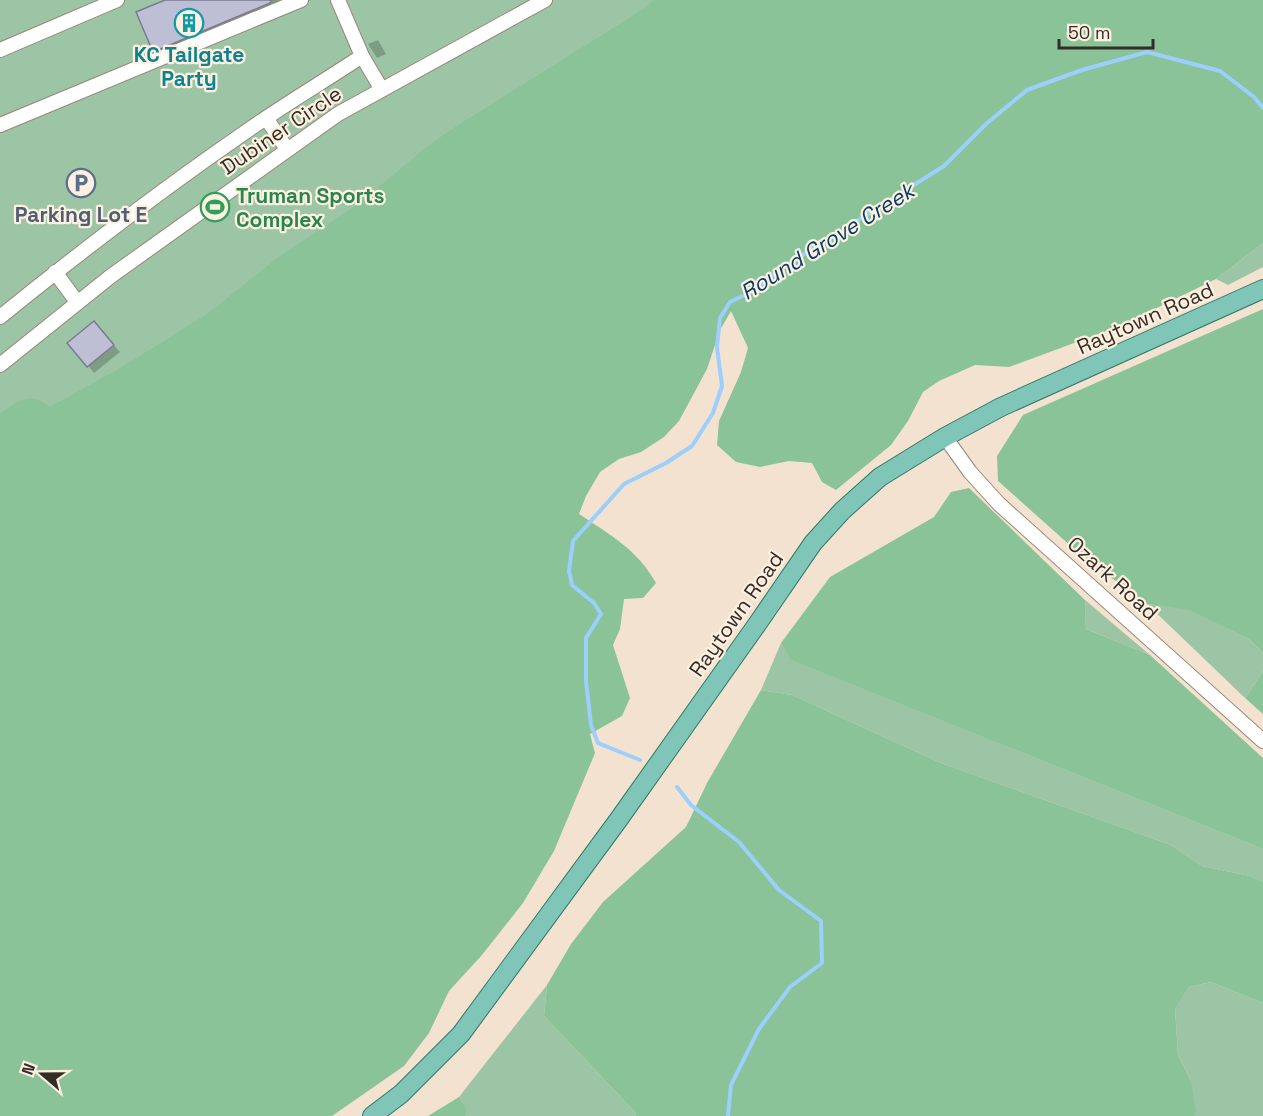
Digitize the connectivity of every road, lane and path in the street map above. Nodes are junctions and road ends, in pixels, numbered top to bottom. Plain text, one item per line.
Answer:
1 (117, 0) edge
2 (301, 0) edge
3 (338, 0) edge
4 (545, 0) edge
5 (524, 5) edge
6 (0, 50) edge
7 (362, 56) junction
8 (382, 90) junction
9 (266, 118) junction
10 (0, 125) edge
11 (287, 149) junction
12 (55, 272) junction
13 (1263, 289) edge
14 (77, 302) junction
15 (0, 317) edge
16 (0, 364) edge
17 (945, 436) junction
18 (1263, 741) edge
19 (372, 1116) edge

1 - 6 street
2 - 10 street
3 - 7 street
4 - 5 street, Dubiner Circle
5 - 8 street, Dubiner Circle
7 - 8 street
7 - 9 street
8 - 11 street, Dubiner Circle
9 - 11 street
9 - 12 street
11 - 14 street, Dubiner Circle
12 - 14 street
12 - 15 street
13 - 17 main road, Raytown Road
14 - 16 street, Dubiner Circle
17 - 18 street, Ozark Road
17 - 19 main road, Raytown Road

